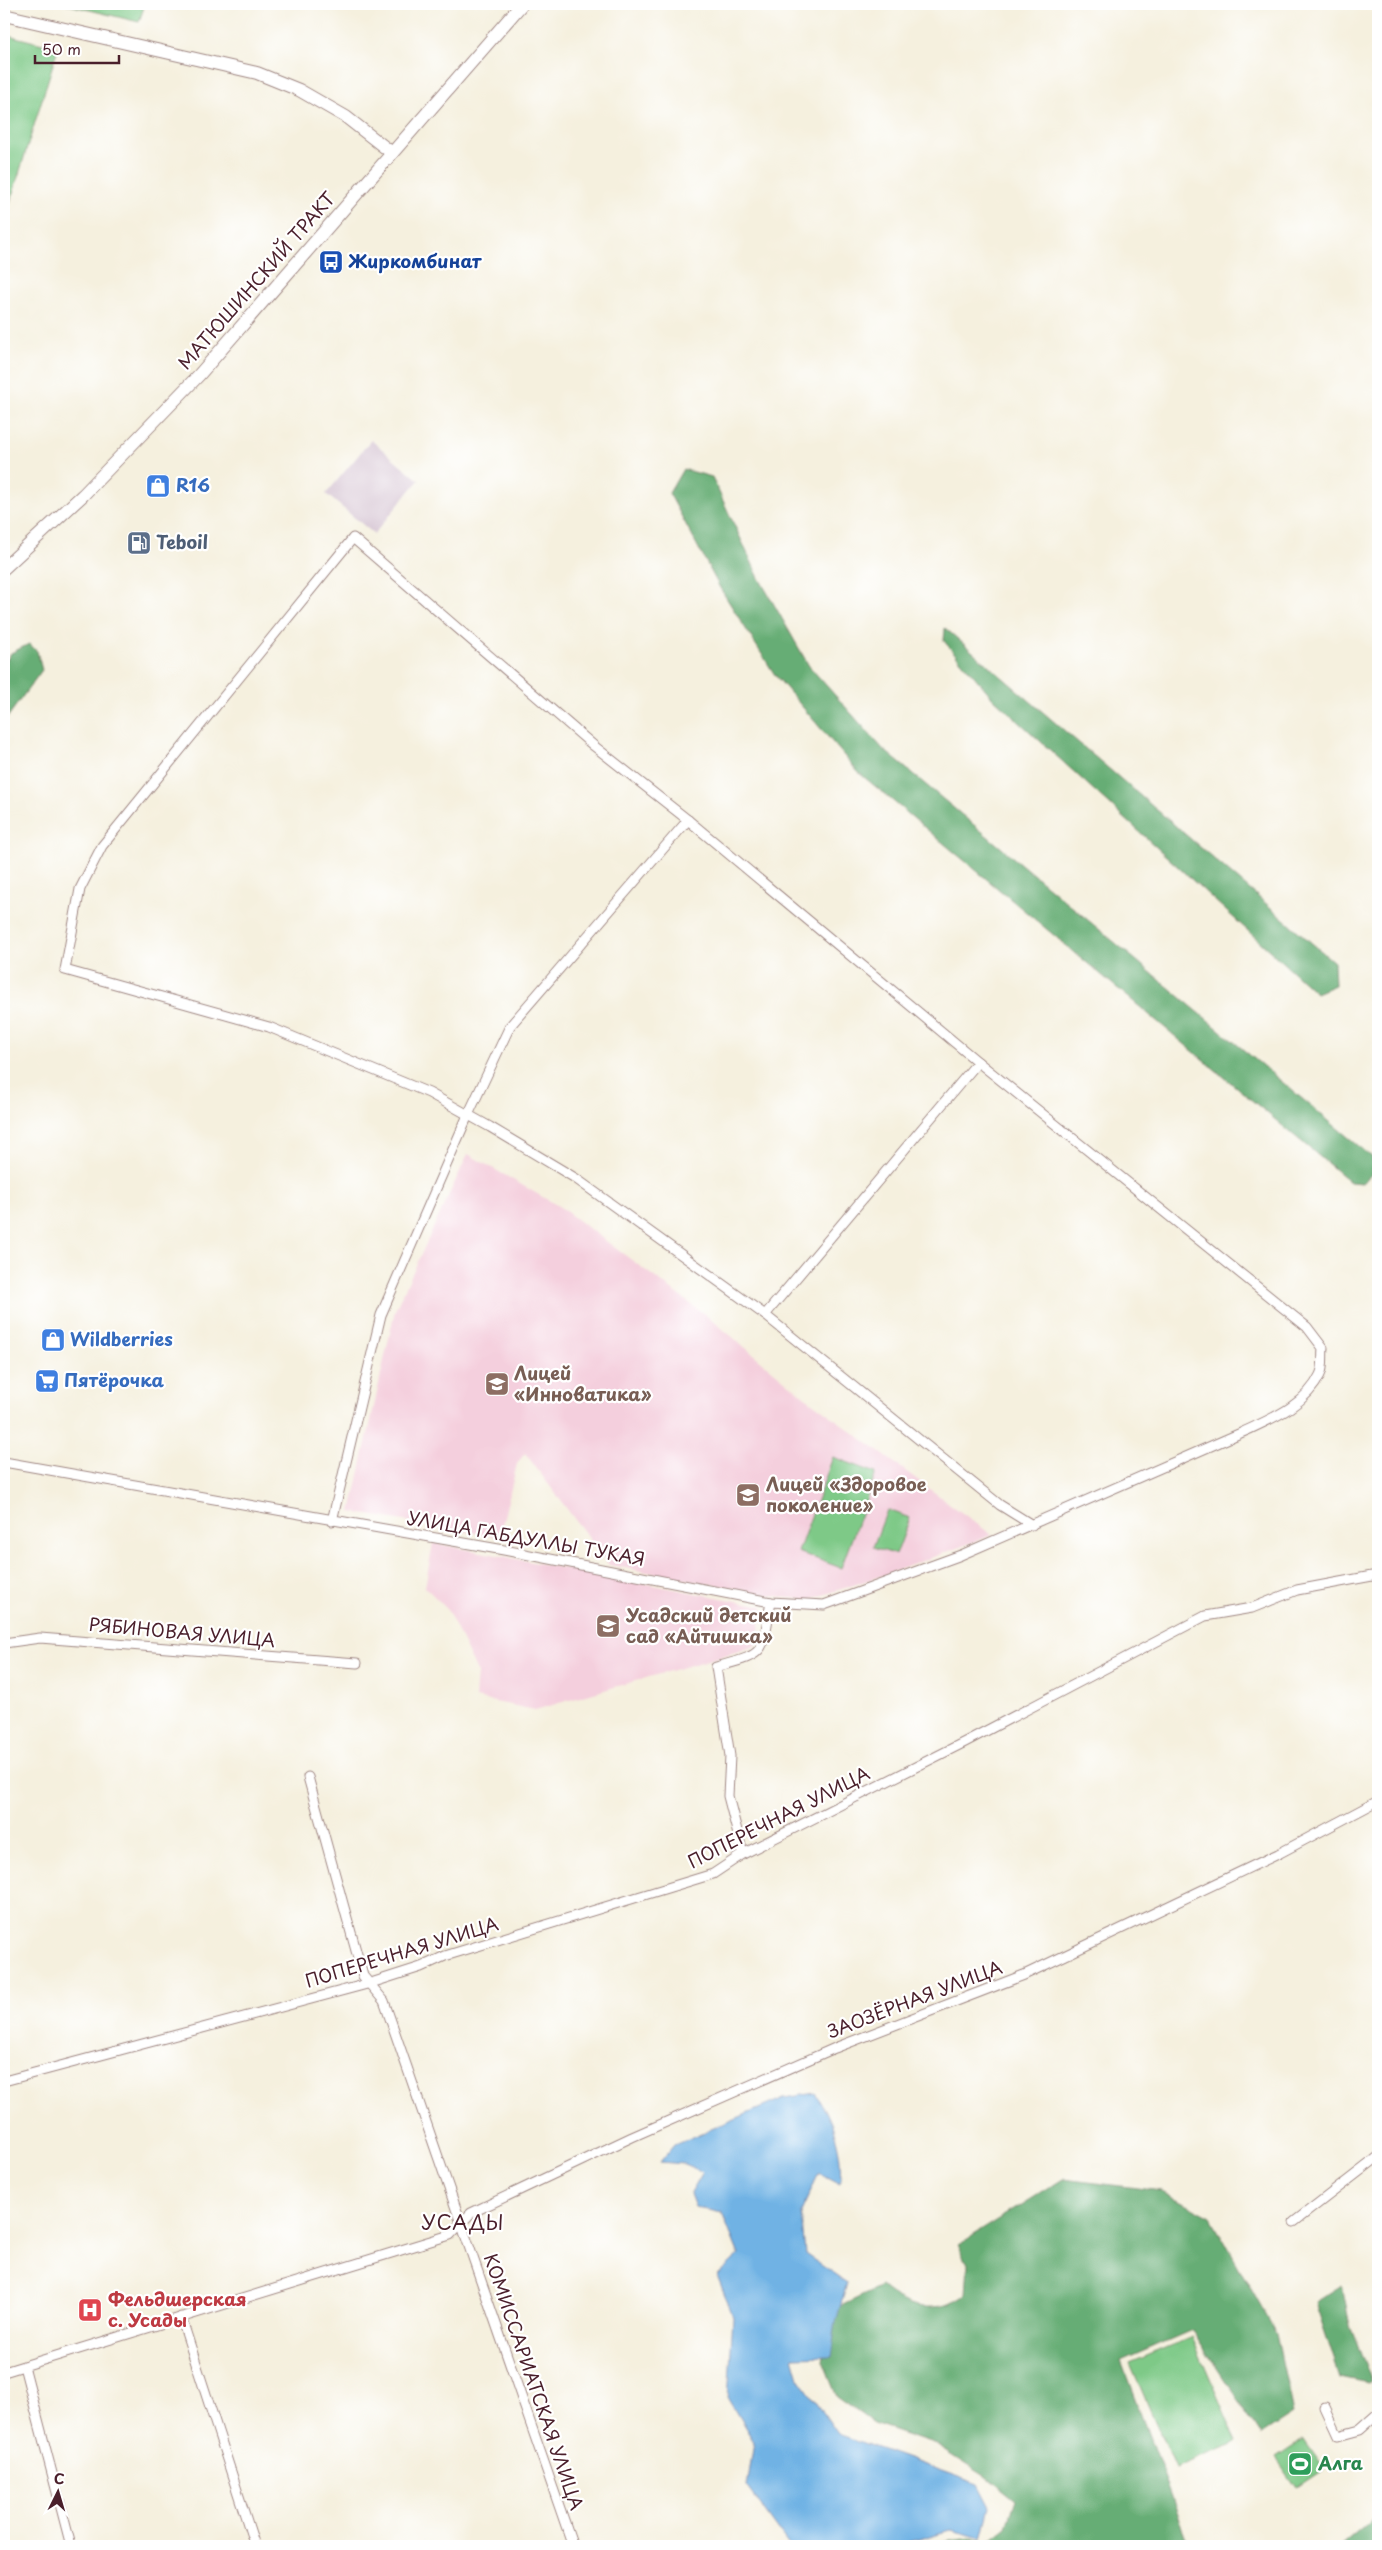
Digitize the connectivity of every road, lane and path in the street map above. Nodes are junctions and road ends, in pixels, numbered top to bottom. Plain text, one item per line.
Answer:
1 (522, 4) edge
2 (4, 15) edge
3 (392, 153) junction
4 (4, 568) edge
5 (688, 820) junction
6 (978, 1062) junction
7 (468, 1115) junction
8 (765, 1315) junction
9 (4, 1462) edge
10 (332, 1521) junction
11 (1032, 1526) junction
12 (1372, 1576) dead end
13 (771, 1602) junction
14 (4, 1643) edge
15 (357, 1663) dead end
16 (308, 1777) dead end
17 (1378, 1801) edge
18 (742, 1854) junction
19 (370, 1983) junction
20 (4, 2081) edge
21 (1378, 2157) edge
22 (1294, 2222) dead end
23 (461, 2223) junction
24 (182, 2317) junction
25 (24, 2366) junction
26 (4, 2372) edge
27 (1325, 2408) dead end
28 (1378, 2414) edge
29 (71, 2546) edge
30 (255, 2546) edge
31 (573, 2546) edge

1 - 3 main road, МАТЮШИНСКИЙ ТРАКТ
2 - 3 main road
3 - 4 main road, МАТЮШИНСКИЙ ТРАКТ
5 - 6 street, УЛИЦА ГАБДУЛЛЫ ТУКАЯ
5 - 7 street
5 - 7 street, УЛИЦА ГАБДУЛЛЫ ТУКАЯ
6 - 8 street
6 - 11 street, УЛИЦА ГАБДУЛЛЫ ТУКАЯ
7 - 8 street
7 - 10 street
8 - 11 street
9 - 10 street, УЛИЦА ГАБДУЛЛЫ ТУКАЯ
10 - 13 street, УЛИЦА ГАБДУЛЛЫ ТУКАЯ
11 - 13 street, УЛИЦА ГАБДУЛЛЫ ТУКАЯ
12 - 18 street, ПОПЕРЕЧНАЯ УЛИЦА
13 - 18 street
14 - 15 street, РЯБИНОВАЯ УЛИЦА
16 - 19 street, КОМИССАРИАТСКАЯ УЛИЦА
17 - 23 street, ЗАОЗЁРНАЯ УЛИЦА
18 - 19 street, ПОПЕРЕЧНАЯ УЛИЦА
19 - 20 street, ПОПЕРЕЧНАЯ УЛИЦА
19 - 23 street, КОМИССАРИАТСКАЯ УЛИЦА
21 - 22 street
23 - 24 street, ЗАОЗЁРНАЯ УЛИЦА
23 - 31 street, КОМИССАРИАТСКАЯ УЛИЦА
24 - 25 street, ЗАОЗЁРНАЯ УЛИЦА
24 - 30 street
25 - 26 street, ЗАОЗЁРНАЯ УЛИЦА
25 - 29 street
27 - 28 street

